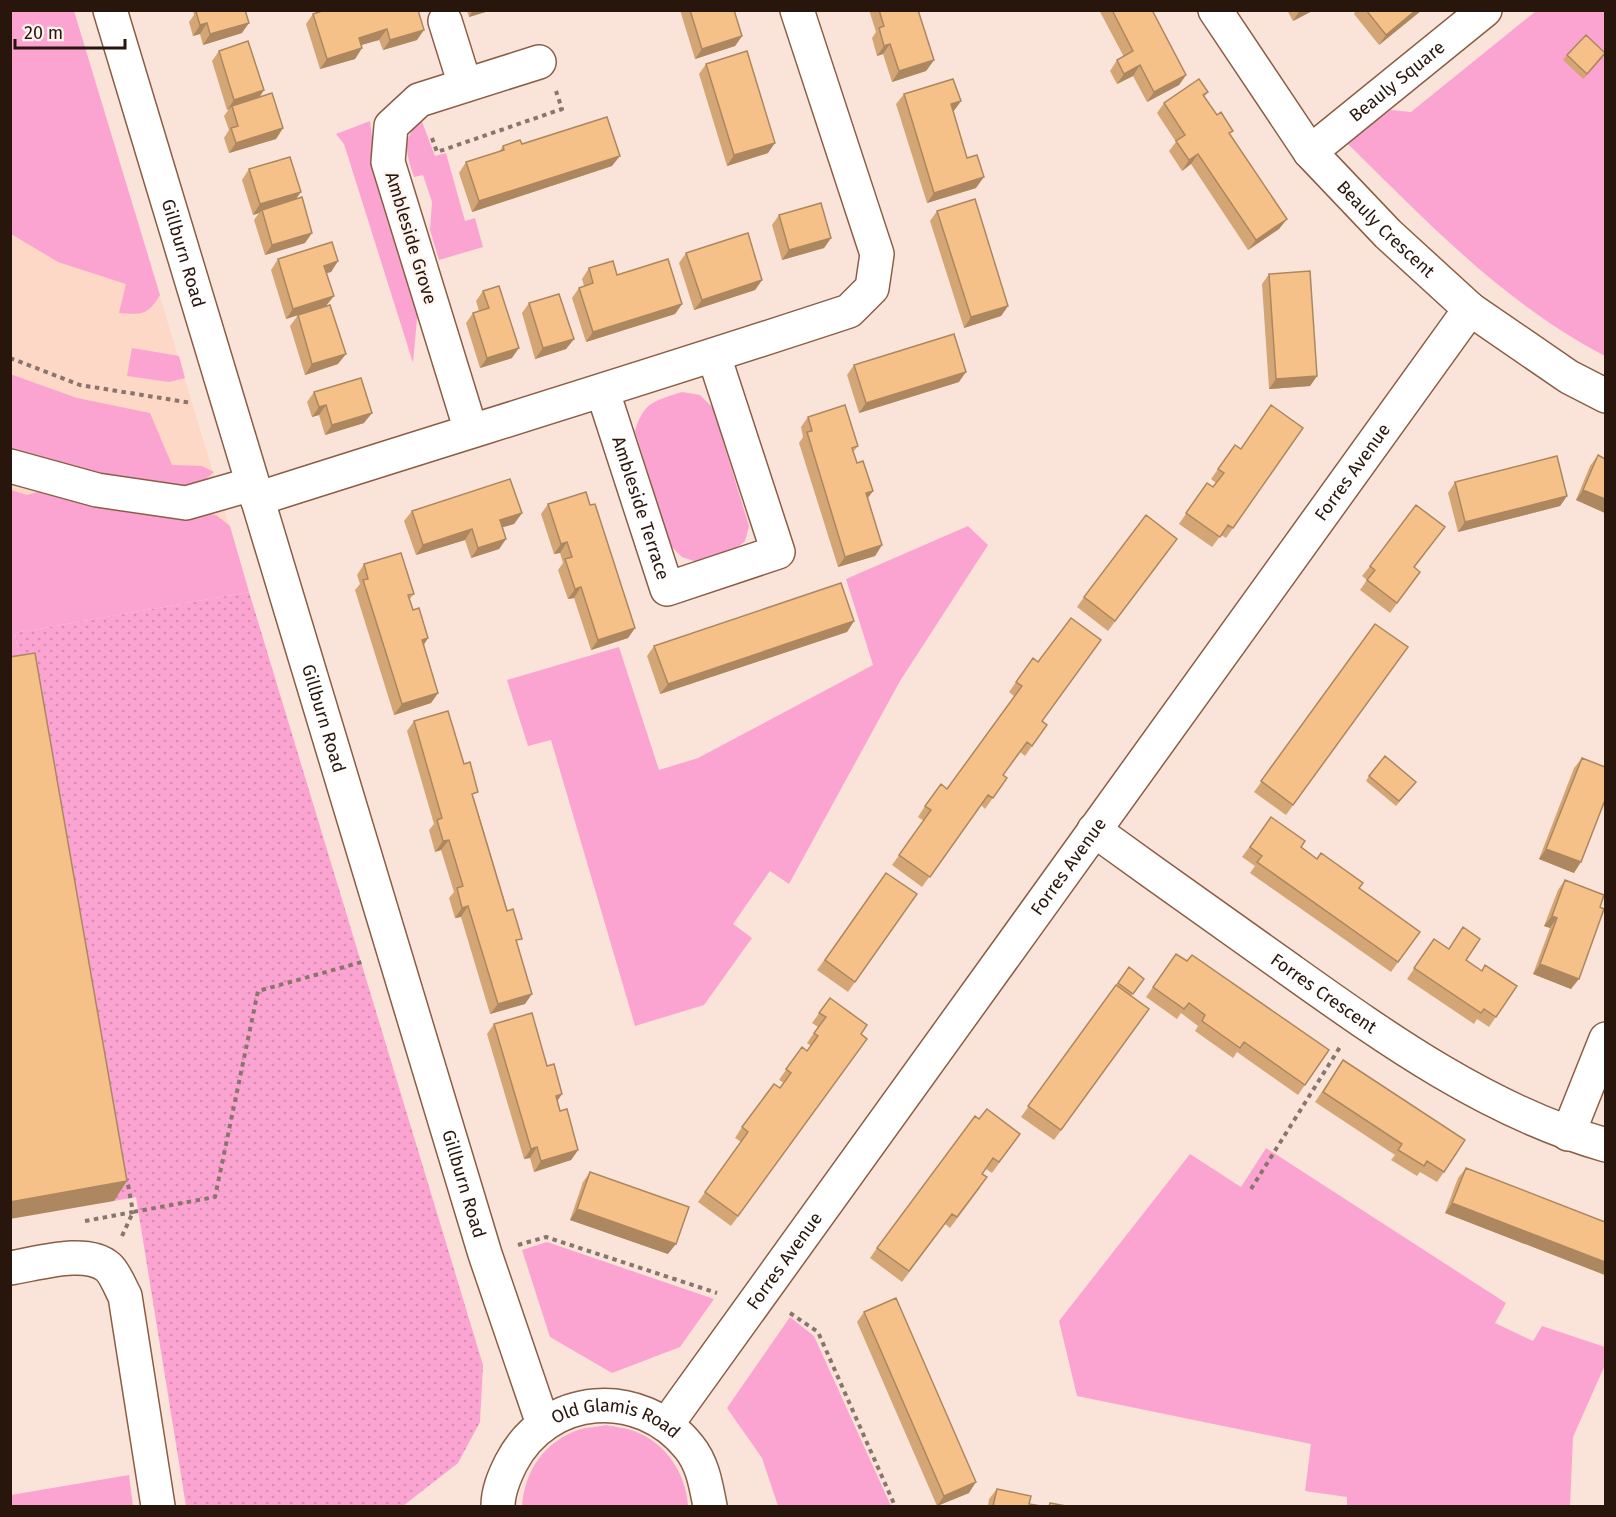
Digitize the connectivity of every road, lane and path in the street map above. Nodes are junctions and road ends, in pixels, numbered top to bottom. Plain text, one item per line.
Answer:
1 (110, 10) edge
2 (797, 10) edge
3 (1215, 10) edge
4 (1485, 10) edge
5 (445, 21) dead end
6 (539, 62) joint
7 (465, 85) junction
8 (419, 100) junction
9 (1310, 152) junction
10 (1470, 309) junction
11 (714, 356) junction
12 (10, 358) edge
13 (603, 392) junction
14 (225, 395) junction
15 (1605, 396) edge
16 (471, 431) junction
17 (10, 466) edge
18 (255, 492) junction
19 (1094, 830) junction
20 (394, 953) junction
21 (1358, 1018) junction
22 (1605, 1039) edge
23 (1568, 1134) junction
24 (1605, 1145) edge
25 (126, 1177) edge
26 (1251, 1189) dead end
27 (133, 1212) junction
28 (108, 1267) junction
29 (10, 1268) edge
30 (543, 1424) junction
31 (667, 1424) junction
32 (500, 1493) edge
33 (158, 1506) edge
34 (471, 1506) edge
35 (710, 1506) edge

1 - 14 street, Gillburn Road
2 - 11 street
3 - 9 street, Beauly Crescent
4 - 9 street, Beauly Square
5 - 7 street
6 - 7 street, Ambleside Grove
6 - 8 path
7 - 8 street, Ambleside Grove
8 - 16 street, Ambleside Grove
9 - 10 street, Beauly Crescent
10 - 15 street, Beauly Crescent
10 - 19 street, Forres Avenue
11 - 13 street
11 - 13 street, Ambleside Terrace
12 - 14 path
13 - 16 street
14 - 18 street, Gillburn Road
16 - 18 street
17 - 18 street
18 - 20 street, Gillburn Road
19 - 21 street, Forres Crescent
19 - 31 street, Forres Avenue
20 - 27 path
20 - 30 street, Gillburn Road
21 - 23 street, Forres Crescent
21 - 26 path
22 - 23 street
23 - 24 street, Forres Crescent
25 - 27 path
27 - 28 path
28 - 29 street
28 - 33 street
30 - 31 street, Old Glamis Road
30 - 32 street, Old Glamis Road
31 - 35 street, Old Glamis Road
32 - 34 street, Old Glamis Road

